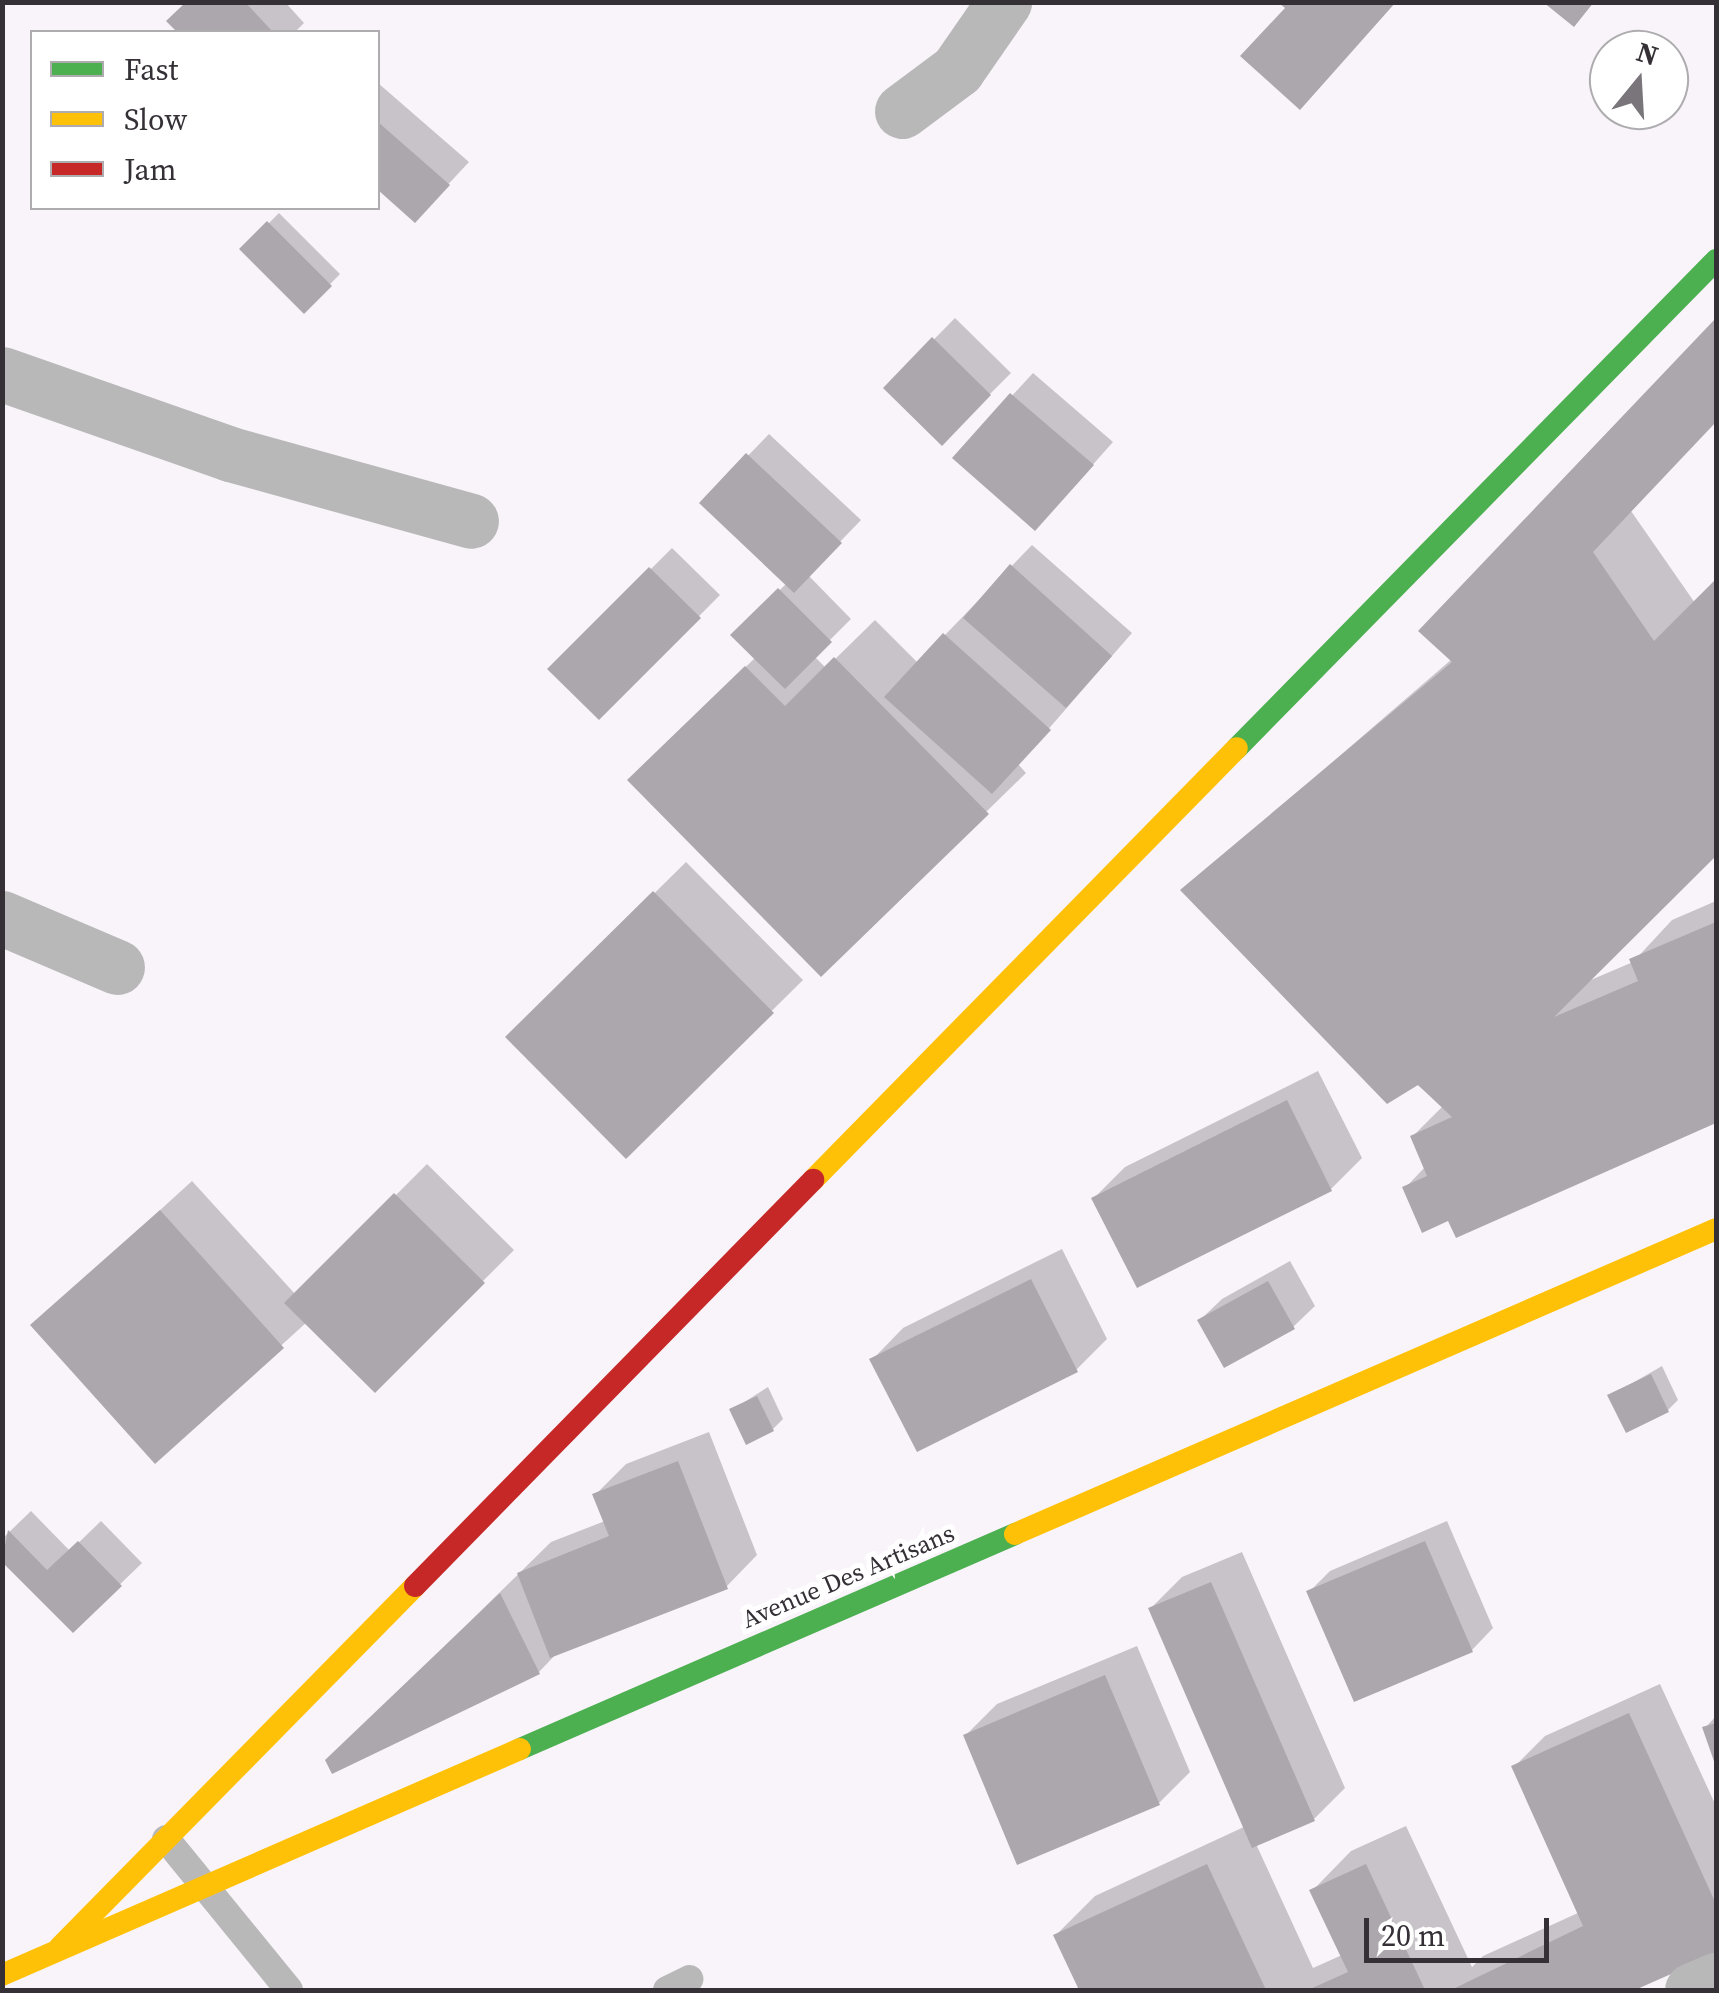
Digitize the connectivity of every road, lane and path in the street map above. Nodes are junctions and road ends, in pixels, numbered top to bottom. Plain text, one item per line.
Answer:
1 (1004, 2) edge
2 (902, 111) dead end
3 (1716, 260) edge
4 (2, 374) edge
5 (471, 521) dead end
6 (2, 918) edge
7 (117, 967) dead end
8 (1716, 1229) edge
9 (166, 1838) junction
10 (208, 1883) junction
11 (60, 1947) junction
12 (2, 1975) edge
13 (1716, 1980) edge
14 (289, 1990) edge
15 (1692, 1990) edge

1 - 2 street
3 - 9 street
4 - 5 street
6 - 7 street
8 - 10 street, Avenue Des Artisans
9 - 10 lane
9 - 11 street
10 - 11 street, Avenue Des Artisans
10 - 14 lane
11 - 12 street, Avenue Des Artisans
13 - 15 street

